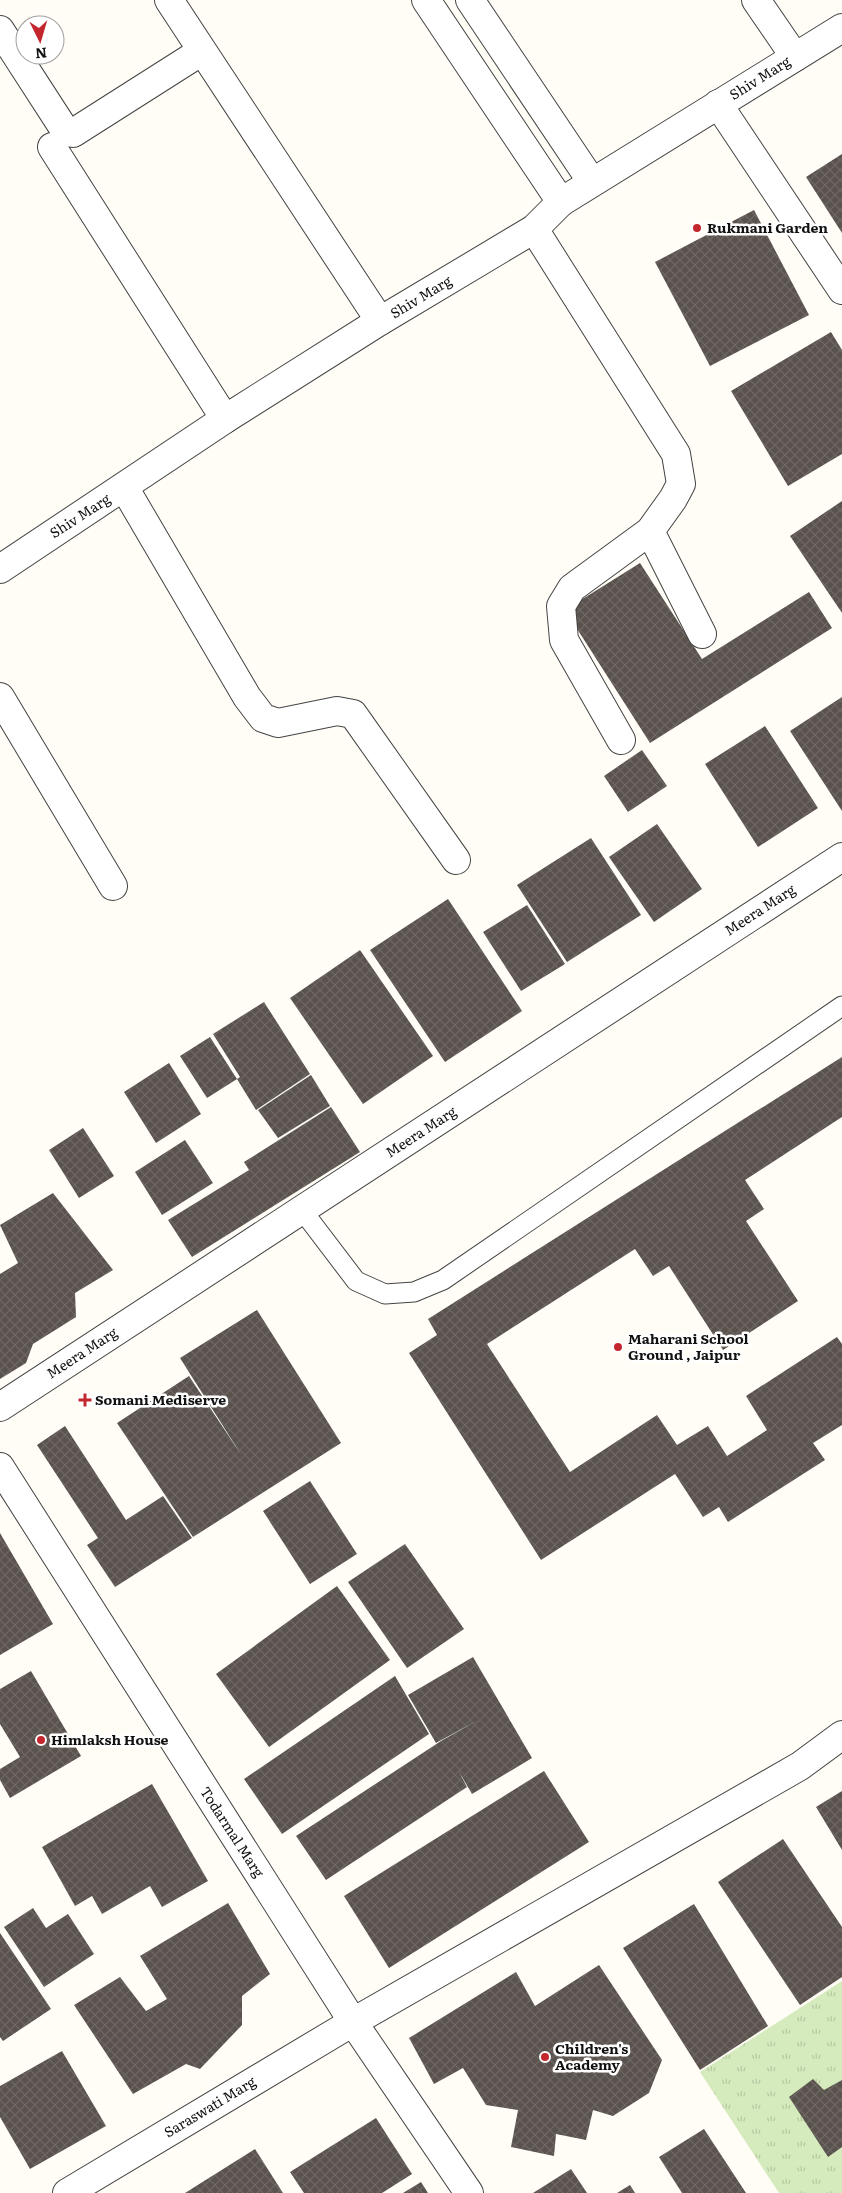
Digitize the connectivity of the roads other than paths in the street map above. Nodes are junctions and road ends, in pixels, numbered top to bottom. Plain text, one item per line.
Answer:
1 (169, 0) edge
2 (426, 0) edge
3 (470, 0) edge
4 (756, 0) edge
5 (842, 28) edge
6 (0, 30) edge
7 (202, 51) junction
8 (795, 57) junction
9 (718, 104) junction
10 (52, 147) dead end
11 (592, 182) junction
12 (561, 202) junction
13 (534, 229) junction
14 (842, 290) edge
15 (380, 321) junction
16 (225, 419) junction
17 (124, 487) junction
18 (650, 531) junction
19 (0, 569) edge
20 (702, 634) dead end
21 (0, 697) edge
22 (621, 740) dead end
23 (842, 857) edge
24 (456, 860) dead end
25 (113, 886) dead end
26 (842, 1006) edge
27 (302, 1210) junction
28 (0, 1407) edge
29 (0, 1467) edge
30 (842, 1735) edge
31 (354, 2022) junction
32 (67, 2193) edge
33 (469, 2193) edge

1 - 7 street
2 - 12 street
3 - 11 street
4 - 8 street
5 - 8 street, Shiv Marg
6 - 7 street
7 - 15 street
8 - 9 street, Shiv Marg
9 - 11 street, Shiv Marg
9 - 14 street
10 - 16 street
11 - 12 street, Shiv Marg
12 - 13 street, Shiv Marg
13 - 15 street, Shiv Marg
13 - 18 street
15 - 16 street, Shiv Marg
16 - 17 street, Shiv Marg
17 - 19 street, Shiv Marg
17 - 24 street
18 - 20 street
18 - 22 street
21 - 25 street
23 - 27 street, Meera Marg
26 - 27 lane
27 - 28 street, Meera Marg
29 - 31 street, Todarmal Marg
30 - 31 street, Saraswati Marg
31 - 32 street, Saraswati Marg
31 - 33 street, Todarmal Marg

